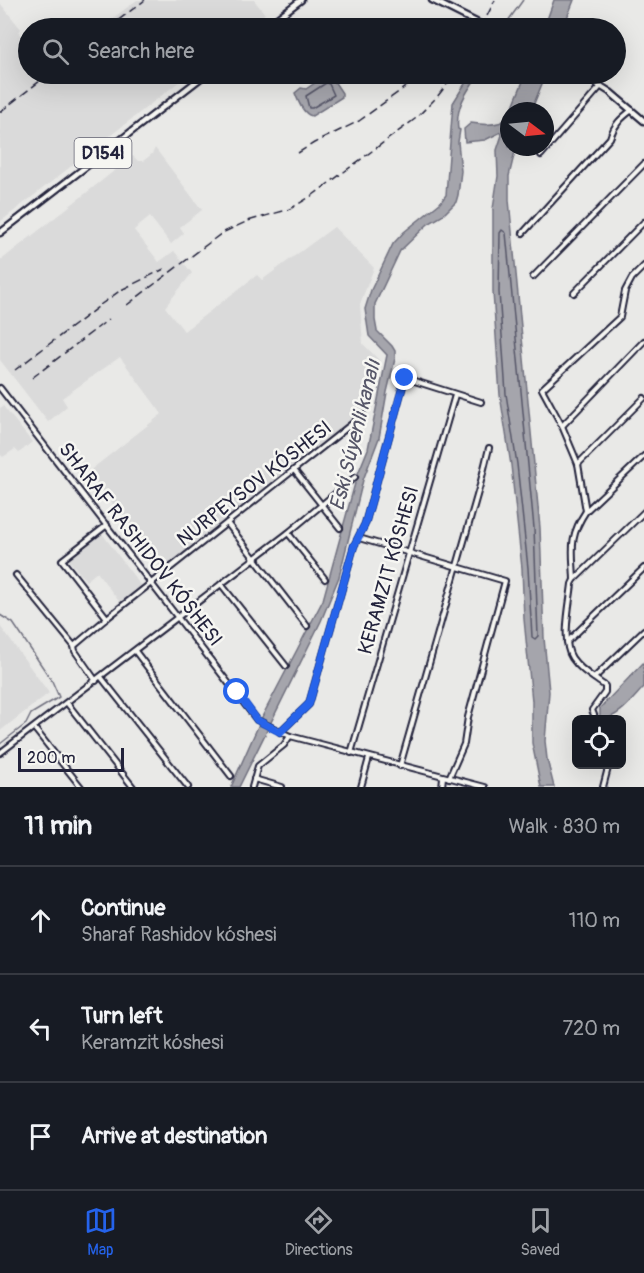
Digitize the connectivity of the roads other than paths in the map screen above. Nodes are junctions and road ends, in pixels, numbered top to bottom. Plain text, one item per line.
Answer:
1 (301, 0) edge
2 (432, 0) edge
3 (277, 18) edge
4 (468, 18) edge
5 (193, 84) edge
6 (596, 84) edge
7 (601, 87) junction
8 (632, 110) junction
9 (643, 118) edge
10 (554, 140) edge
11 (644, 164) edge
12 (644, 222) edge
13 (0, 232) edge
14 (523, 233) dead end
15 (644, 266) edge
16 (533, 276) dead end
17 (574, 293) dead end
18 (644, 341) edge
19 (0, 388) edge
20 (455, 395) junction
21 (644, 398) edge
22 (481, 402) dead end
23 (363, 415) dead end
24 (561, 426) junction
25 (489, 448) dead end
26 (644, 456) edge
27 (578, 464) junction
28 (294, 470) junction
29 (355, 477) dead end
30 (321, 506) junction
31 (586, 511) junction
32 (644, 512) edge
33 (227, 523) junction
34 (107, 525) junction
35 (340, 528) dead end
36 (288, 533) junction
37 (359, 538) junction
38 (408, 553) junction
39 (254, 559) junction
40 (456, 566) junction
41 (644, 568) edge
42 (16, 575) dead end
43 (325, 579) dead end
44 (574, 580) junction
45 (152, 582) junction
46 (221, 584) junction
47 (178, 616) junction
48 (107, 618) junction
49 (307, 626) dead end
50 (644, 630) edge
51 (567, 642) junction
52 (74, 646) junction
53 (135, 651) junction
54 (286, 666) dead end
55 (101, 677) junction
56 (594, 678) junction
57 (96, 681) junction
58 (68, 703) junction
59 (594, 715) edge
60 (34, 728) junction
61 (280, 732) junction
62 (290, 736) junction
63 (0, 753) edge
64 (351, 753) junction
65 (369, 758) junction
66 (400, 766) junction
67 (608, 769) edge
68 (231, 776) dead end
69 (443, 777) junction
70 (449, 778) junction
71 (254, 780) junction
72 (81, 787) edge
73 (133, 787) edge
74 (188, 787) edge
75 (252, 787) edge
76 (282, 787) edge
77 (361, 787) edge
78 (442, 787) edge
79 (485, 787) edge
80 (603, 787) edge

1 - 3 main road
2 - 4 main road
5 - 13 main road, D154l
6 - 7 main road
7 - 8 main road
7 - 10 street
8 - 9 main road
8 - 14 street
11 - 16 street
12 - 17 street
15 - 24 street
18 - 24 street
19 - 34 street, SHARAF RASHIDOV KÓSHESI
20 - 22 street, KERAMZIT KÓSHESI
20 - 37 street, KERAMZIT KÓSHESI
20 - 38 street, KERAMZIT KÓSHESI
21 - 27 street
23 - 28 street, NURPEYSOV KÓSHESI
24 - 27 street
25 - 40 street
26 - 31 street
27 - 31 street
28 - 30 street
28 - 33 street, NURPEYSOV KÓSHESI
29 - 30 street
30 - 35 street
30 - 36 street
31 - 44 street
32 - 44 street
33 - 39 street
33 - 45 street, NURPEYSOV KÓSHESI
34 - 45 street, SHARAF RASHIDOV KÓSHESI
34 - 48 street
36 - 39 street
36 - 43 street
37 - 38 street
37 - 61 street, KERAMZIT KÓSHESI
38 - 40 street
38 - 64 street, KERAMZIT KÓSHESI
39 - 46 street
39 - 49 street
40 - 66 street
40 - 70 street
41 - 51 street
42 - 52 street
44 - 51 street
45 - 47 street, SHARAF RASHIDOV KÓSHESI
45 - 48 street, NURPEYSOV KÓSHESI
46 - 47 street
46 - 54 street
47 - 53 street
47 - 61 street, SHARAF RASHIDOV KÓSHESI
48 - 52 street, NURPEYSOV KÓSHESI
50 - 56 street
51 - 56 street
52 - 57 street
53 - 55 street
53 - 68 street
55 - 57 street
55 - 74 street
56 - 59 street
57 - 58 street
58 - 60 street
58 - 73 street
60 - 63 street
60 - 72 street
61 - 62 street
62 - 64 street
62 - 71 street
64 - 65 street
65 - 66 street
65 - 77 street
66 - 69 street
67 - 80 street
69 - 70 street
69 - 78 street
70 - 79 street
71 - 75 street
71 - 76 street

